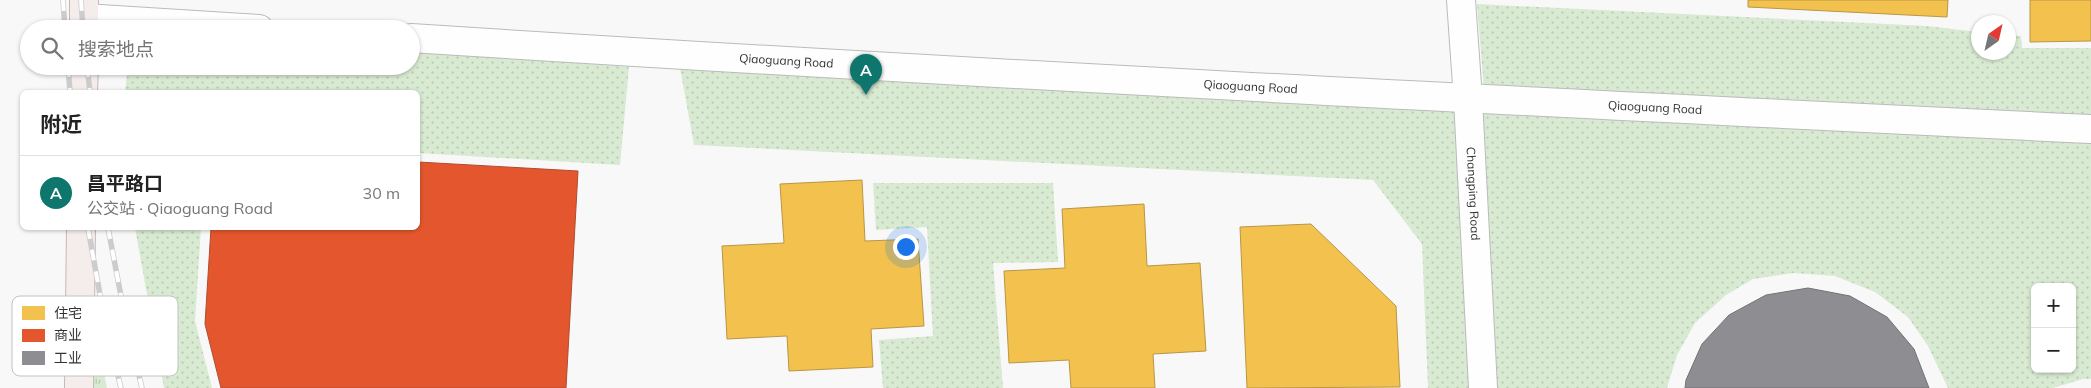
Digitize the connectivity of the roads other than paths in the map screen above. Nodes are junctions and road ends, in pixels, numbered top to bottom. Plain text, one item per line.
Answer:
1 (1461, 0) edge
2 (84, 16) edge
3 (138, 20) edge
4 (420, 39) edge
5 (84, 75) edge
6 (83, 90) edge
7 (1468, 99) junction
8 (2091, 129) edge
9 (81, 230) edge
10 (80, 296) edge
11 (1482, 388) edge

1 - 7 street, Changping Road
2 - 3 street
4 - 7 street, Qiaoguang Road
5 - 6 main road
7 - 8 street, Qiaoguang Road
7 - 11 street, Changping Road
9 - 10 main road

